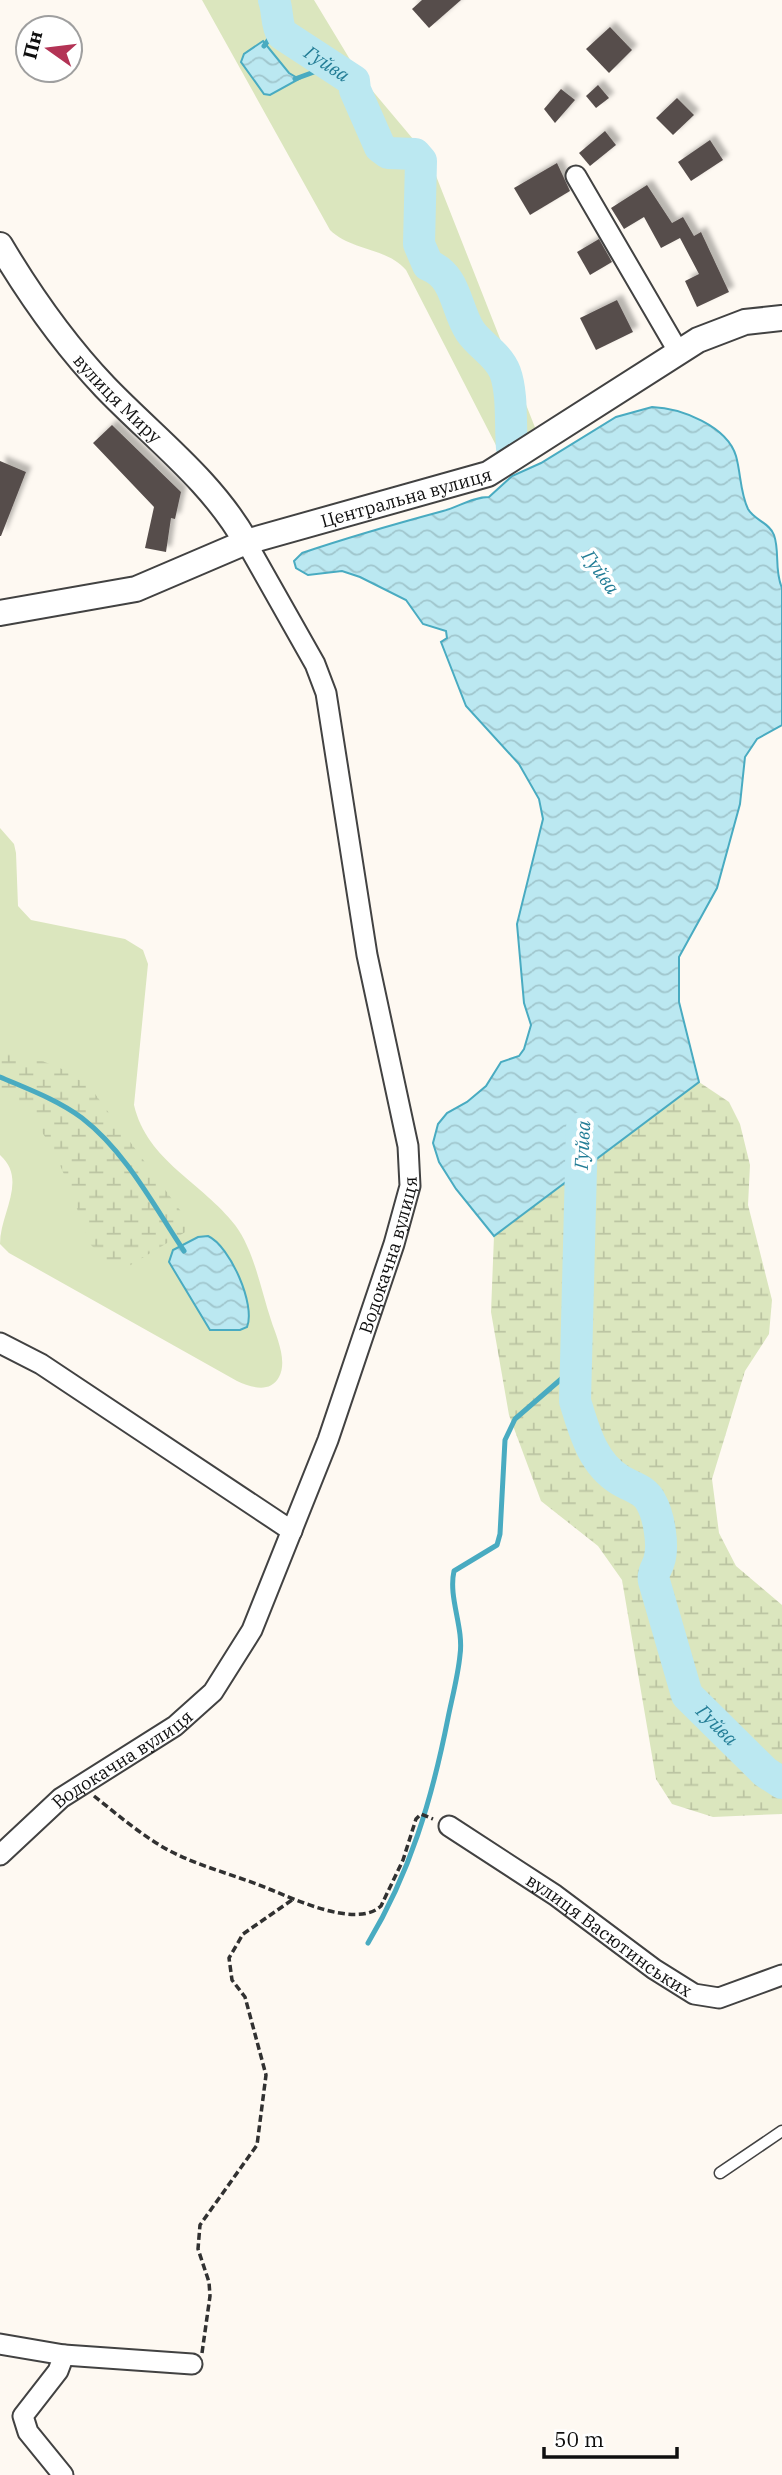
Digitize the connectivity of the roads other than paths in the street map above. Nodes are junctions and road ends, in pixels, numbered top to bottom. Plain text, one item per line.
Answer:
1 (576, 176) dead end
2 (0, 245) edge
3 (782, 318) edge
4 (678, 351) junction
5 (246, 542) junction
6 (0, 613) edge
7 (0, 1343) edge
8 (292, 1531) junction
9 (449, 1826) dead end
10 (0, 1854) edge
11 (782, 1975) edge
12 (782, 2131) edge
13 (720, 2173) dead end
14 (0, 2344) edge
15 (64, 2355) junction
16 (192, 2364) road end
17 (63, 2475) edge

1 - 4 street
2 - 5 street, вулиця Миру
3 - 4 street, Центральна вулиця
4 - 5 street, Центральна вулиця
5 - 6 street, Центральна вулиця
5 - 8 street, Водокачна вулиця
7 - 8 street
8 - 10 street, Водокачна вулиця
9 - 11 street, вулиця Васютинських
12 - 13 lane
14 - 15 street
15 - 16 street
15 - 17 street

